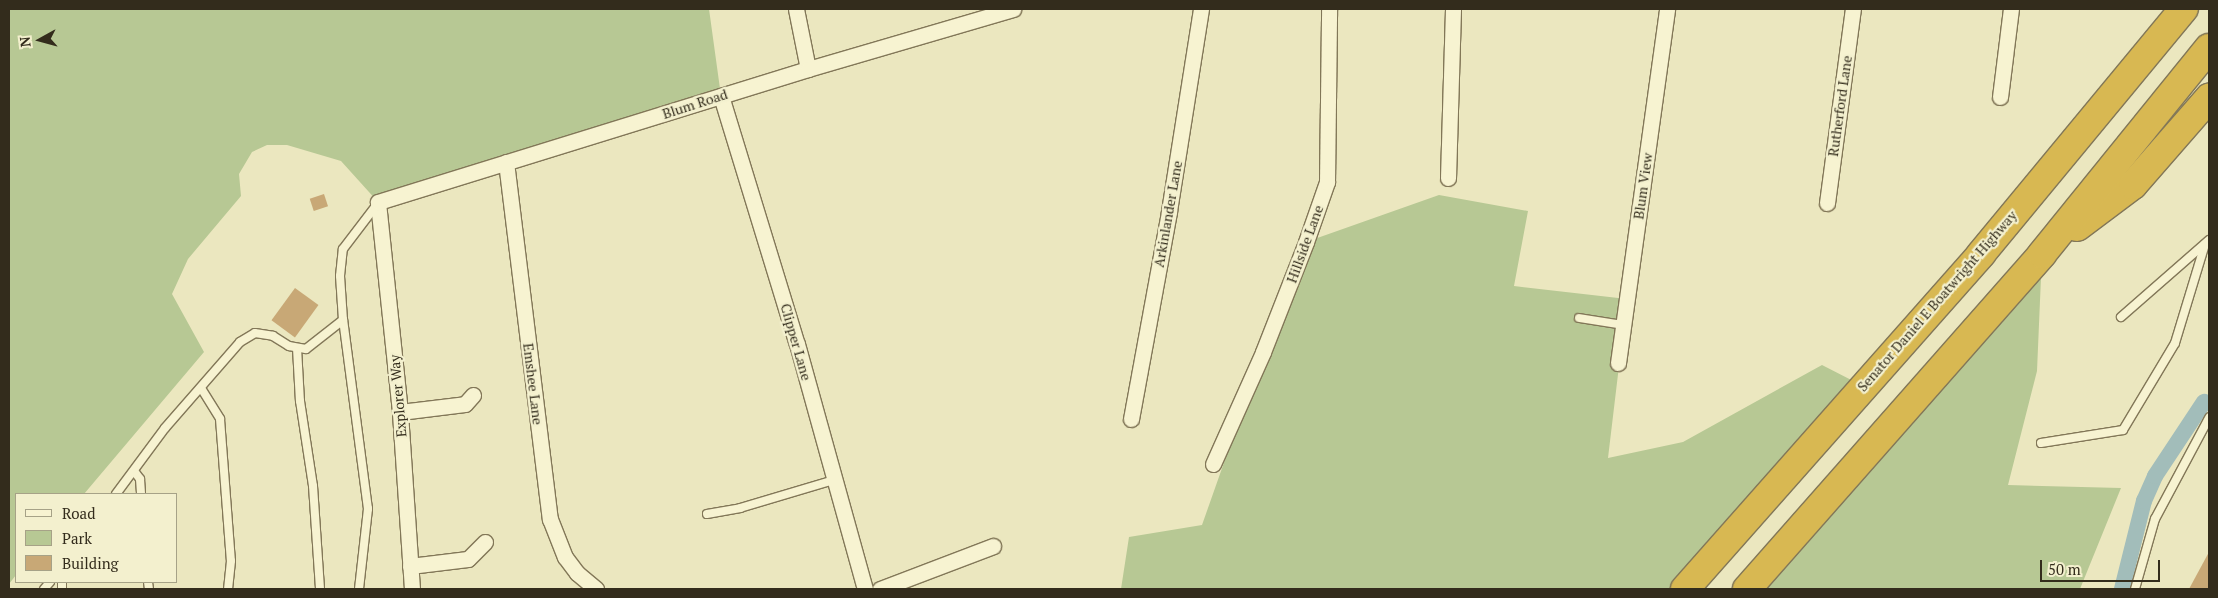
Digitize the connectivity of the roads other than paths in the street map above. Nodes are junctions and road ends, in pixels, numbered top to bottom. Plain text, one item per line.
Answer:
1 (796, 9) edge
2 (1012, 9) edge
3 (1201, 9) edge
4 (1329, 9) edge
5 (1453, 9) edge
6 (1667, 9) edge
7 (1853, 9) edge
8 (2011, 9) edge
9 (2184, 9) edge
10 (2209, 48) edge
11 (808, 69) junction
12 (720, 96) junction
13 (2000, 97) dead end
14 (2209, 98) edge
15 (506, 162) junction
16 (1448, 178) dead end
17 (378, 202) junction
18 (1827, 203) dead end
19 (2207, 242) edge
20 (2042, 254) junction
21 (2121, 317) dead end
22 (1580, 318) dead end
23 (343, 320) junction
24 (1623, 325) junction
25 (296, 348) junction
26 (1618, 363) dead end
27 (201, 388) junction
28 (474, 395) dead end
29 (400, 412) junction
30 (1131, 418) dead end
31 (2209, 418) edge
32 (2041, 444) dead end
33 (1213, 464) dead end
34 (134, 471) junction
35 (834, 480) junction
36 (117, 493) edge
37 (141, 493) edge
38 (708, 514) dead end
39 (485, 542) dead end
40 (993, 546) dead end
41 (410, 566) junction
42 (228, 589) edge
43 (320, 589) edge
44 (358, 589) edge
45 (412, 589) edge
46 (596, 589) edge
47 (865, 589) edge
48 (880, 589) edge
49 (1685, 589) edge
50 (1747, 589) edge
51 (2135, 589) edge

1 - 11 street
2 - 11 street, Blum Road
3 - 30 street, Arkinlander Lane
4 - 33 street, Hillside Lane
5 - 16 street
6 - 24 street, Blum View
7 - 18 street, Rutherford Lane
8 - 13 street
9 - 49 highway, Senator Daniel E Boatwright Highway
10 - 20 highway
11 - 12 street, Blum Road
12 - 15 street, Blum Road
12 - 35 street, Clipper Lane
14 - 20 highway
15 - 17 street, Blum Road
15 - 46 street, Emshee Lane
17 - 23 lane
17 - 29 street, Explorer Way
19 - 21 lane
19 - 32 lane
20 - 50 highway
22 - 24 lane
23 - 25 lane
23 - 44 lane
24 - 26 street, Blum View
25 - 27 lane
25 - 43 lane
27 - 34 lane
27 - 42 lane
28 - 29 street
29 - 41 street, Explorer Way
31 - 51 lane
34 - 36 lane
34 - 37 lane
35 - 38 lane
35 - 47 street, Clipper Lane
39 - 41 street
40 - 48 street
41 - 45 street, Explorer Way

